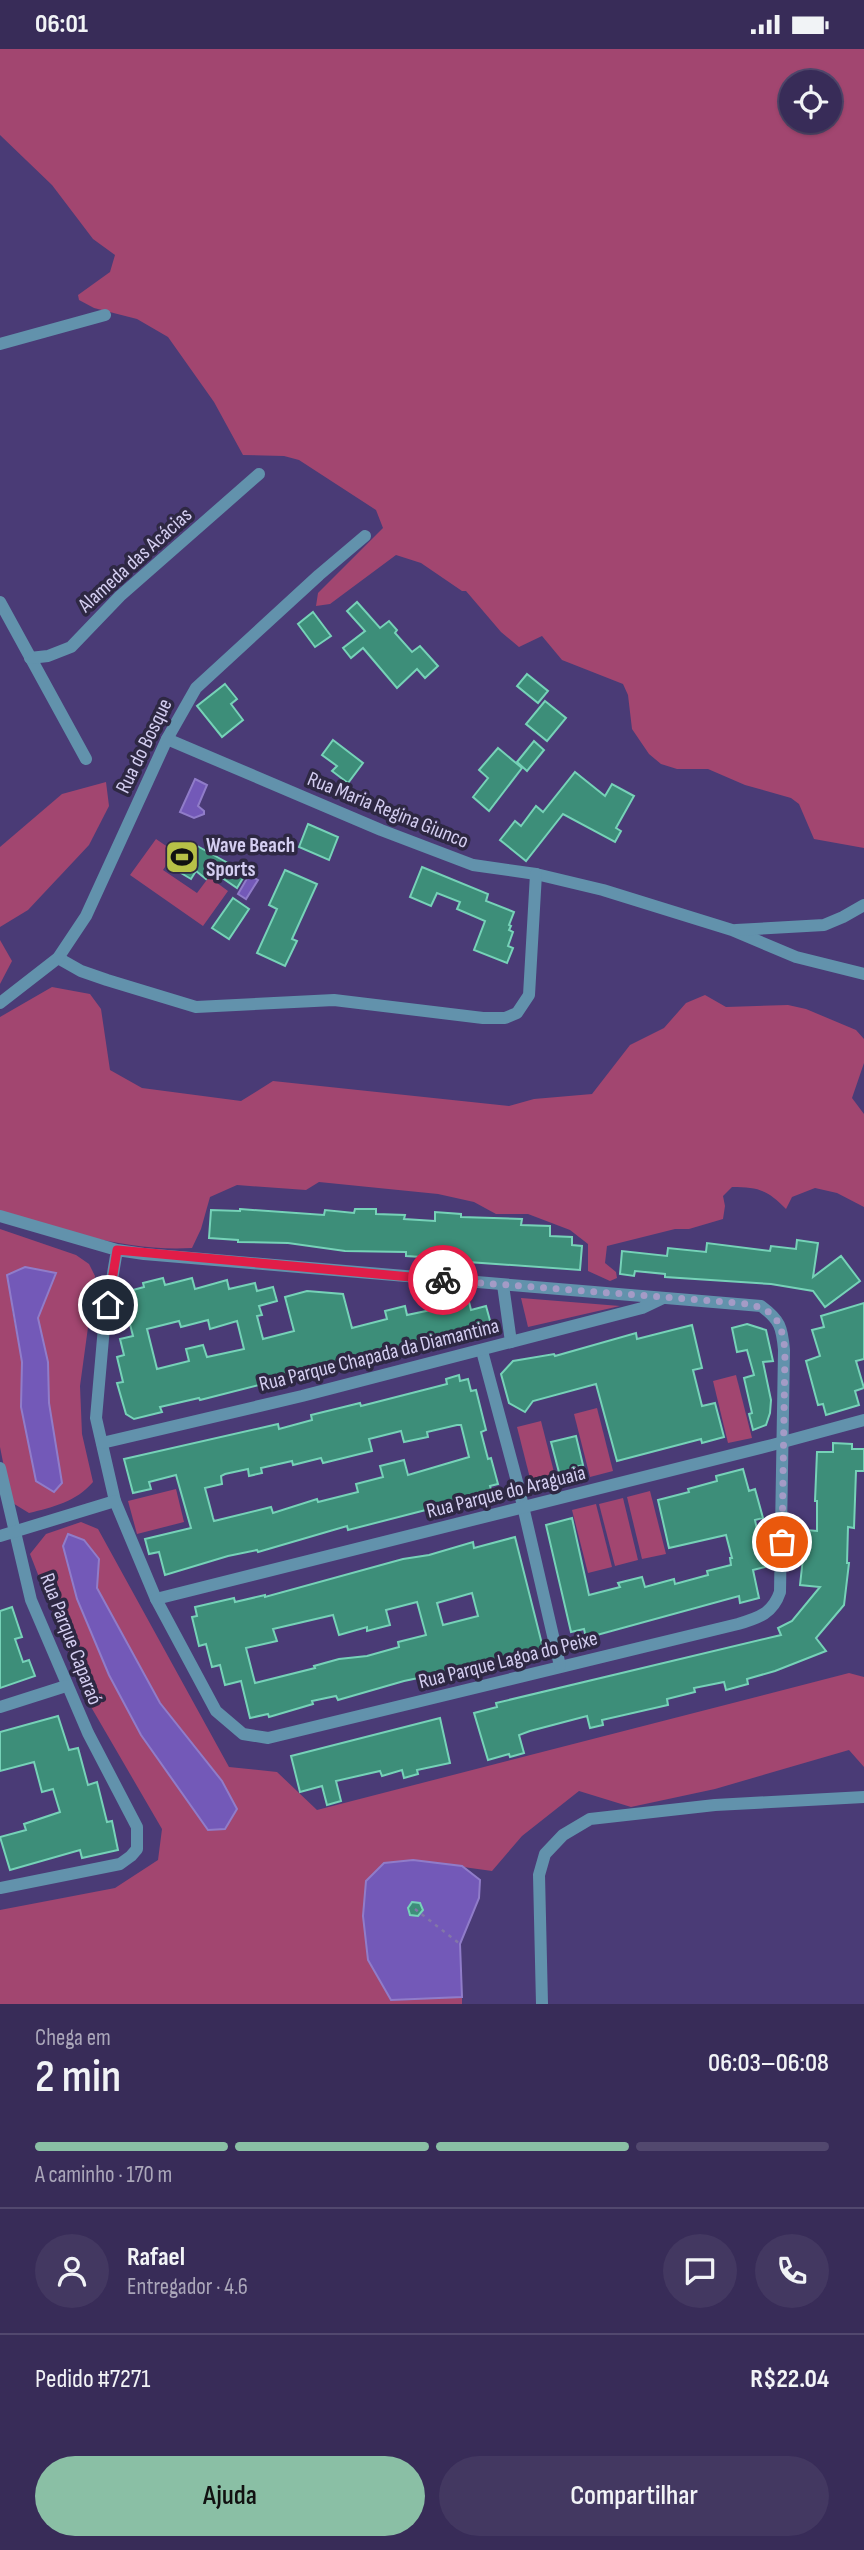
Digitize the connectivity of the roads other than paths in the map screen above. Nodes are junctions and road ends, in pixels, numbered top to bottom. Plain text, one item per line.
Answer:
1 (105, 316) dead end
2 (0, 344) edge
3 (258, 474) dead end
4 (365, 536) dead end
5 (0, 601) edge
6 (30, 658) junction
7 (167, 739) junction
8 (86, 759) dead end
9 (536, 874) junction
10 (864, 905) edge
11 (732, 930) junction
12 (58, 958) junction
13 (864, 974) edge
14 (0, 1003) edge
15 (0, 1216) edge
16 (117, 1250) junction
17 (503, 1285) junction
18 (664, 1298) junction
19 (512, 1342) junction
20 (482, 1350) junction
21 (864, 1420) edge
22 (785, 1442) junction
23 (102, 1443) junction
24 (0, 1468) edge
25 (115, 1501) junction
26 (523, 1507) junction
27 (14, 1532) junction
28 (0, 1536) edge
29 (156, 1599) junction
30 (561, 1666) junction
31 (66, 1686) junction
32 (0, 1707) edge
33 (864, 1797) edge
34 (0, 1888) edge
35 (541, 2004) edge

1 - 2 street
3 - 6 street, Alameda das Acácias
4 - 7 street, Rua do Bosque
5 - 6 street
6 - 8 street
7 - 9 street, Rua Maria Regina Giunco
7 - 12 street, Rua do Bosque
9 - 11 street, Rua Maria Regina Giunco
9 - 12 street
10 - 11 street
11 - 13 street
12 - 14 street, Rua do Bosque
15 - 16 street
16 - 17 street
16 - 23 street
17 - 18 street
17 - 19 street
18 - 19 street, Rua Parque Chapada da Diamantina
18 - 22 street
19 - 20 street, Rua Parque Chapada da Diamantina
20 - 23 street, Rua Parque Chapada da Diamantina
20 - 26 street
21 - 22 street, Rua Parque do Araguaia
22 - 26 street, Rua Parque do Araguaia
22 - 30 street, Rua Parque Lagoa do Peixe
23 - 25 street
24 - 27 street, Rua Parque Caparaó
25 - 27 street
25 - 29 street
26 - 29 street, Rua Parque do Araguaia
26 - 30 street
27 - 28 street
27 - 31 street, Rua Parque Caparaó
29 - 30 street, Rua Parque Lagoa do Peixe
31 - 32 street
31 - 34 street, Rua Parque Caparaó
33 - 35 street

